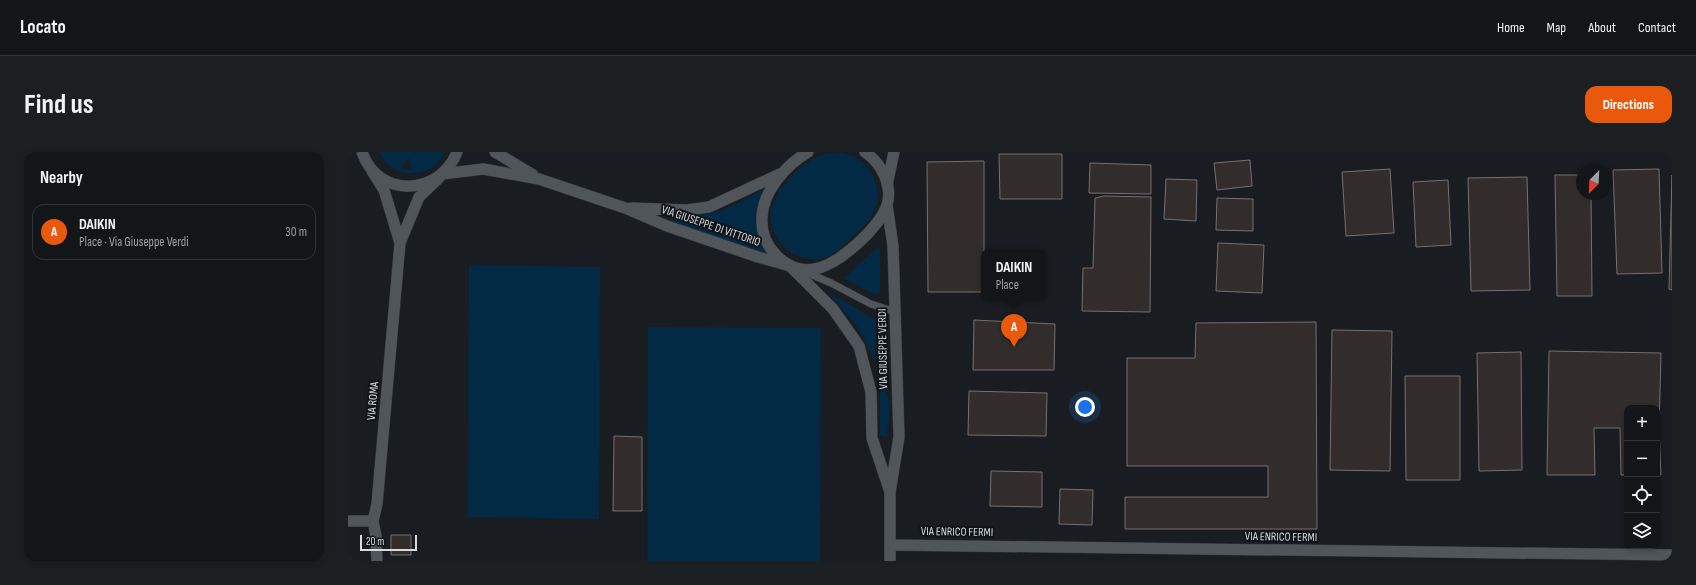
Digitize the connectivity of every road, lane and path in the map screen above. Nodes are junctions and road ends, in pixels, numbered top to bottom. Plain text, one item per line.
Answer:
1 (362, 152) edge
2 (457, 152) edge
3 (495, 152) edge
4 (865, 152) edge
5 (894, 152) edge
6 (803, 154) edge
7 (367, 163) junction
8 (786, 171) junction
9 (442, 174) junction
10 (539, 179) junction
11 (887, 185) junction
12 (887, 204) junction
13 (625, 208) junction
14 (400, 243) junction
15 (790, 266) junction
16 (895, 312) junction
17 (890, 492) junction
18 (348, 521) edge
19 (373, 521) junction
20 (890, 544) junction
21 (1672, 556) edge
22 (1641, 558) edge
23 (377, 561) edge
24 (890, 561) edge

1 - 7 main road
2 - 9 main road, VIA ROMA
3 - 10 main road, VIA GIUSEPPE DI VITTORIO
4 - 11 main road
5 - 11 main road
6 - 8 main road, VIA GIUSEPPE VERDI
7 - 9 main road
7 - 14 main road, VIA ROMA
8 - 13 main road, VIA GIUSEPPE DI VITTORIO
8 - 15 main road, VIA GIUSEPPE VERDI
9 - 10 main road, VIA GIUSEPPE DI VITTORIO
9 - 14 main road, VIA ROMA
10 - 13 main road, VIA GIUSEPPE DI VITTORIO
11 - 12 main road, VIA GIUSEPPE VERDI
12 - 15 main road, VIA GIUSEPPE DI VITTORIO
12 - 16 main road, VIA GIUSEPPE VERDI
13 - 15 main road, VIA GIUSEPPE DI VITTORIO
14 - 19 main road, VIA ROMA
15 - 16 lane
15 - 17 main road, VIA GIUSEPPE VERDI
16 - 17 main road, VIA GIUSEPPE VERDI
17 - 20 main road, VIA GIUSEPPE VERDI
18 - 19 main road
19 - 23 main road, VIA ROMA
20 - 22 main road, VIA ENRICO FERMI
20 - 24 main road, VIA GIUSEPPE VERDI
21 - 22 main road, VIA ENRICO FERMI

